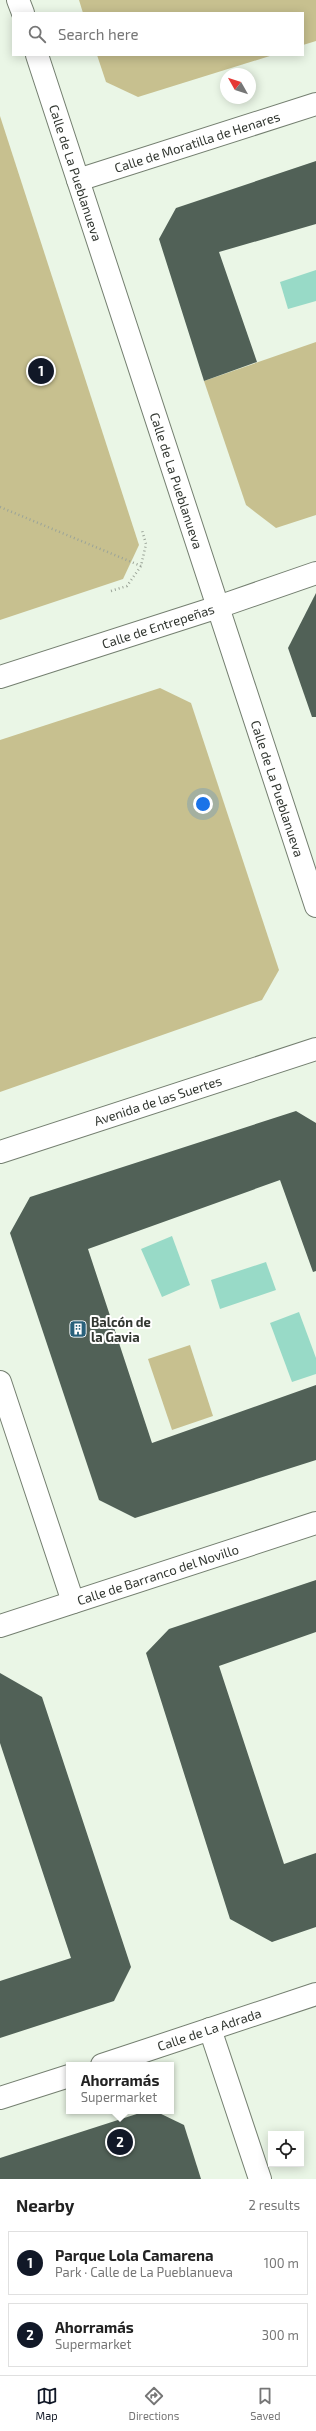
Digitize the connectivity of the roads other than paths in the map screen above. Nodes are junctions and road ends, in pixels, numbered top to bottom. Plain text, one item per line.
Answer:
1 (18, 0) edge
2 (23, 12) edge
3 (37, 56) edge
4 (316, 104) edge
5 (78, 180) junction
6 (316, 572) edge
7 (218, 607) junction
8 (0, 678) edge
9 (316, 906) edge
10 (316, 1049) edge
11 (0, 1152) edge
12 (0, 1382) edge
13 (316, 1522) edge
14 (73, 1602) junction
15 (0, 1626) edge
16 (316, 1994) edge
17 (210, 2029) junction
18 (111, 2062) edge
19 (66, 2077) edge
20 (0, 2098) edge
21 (260, 2179) edge

1 - 2 street
3 - 5 street, Calle de La Pueblanueva
4 - 5 street, Calle de Moratilla de Henares
5 - 7 street, Calle de La Pueblanueva
6 - 7 street, Calle de Entrepeñas
7 - 8 street, Calle de Entrepeñas
7 - 9 street, Calle de La Pueblanueva
10 - 11 street, Avenida de las Suertes
12 - 14 street
13 - 14 street, Calle de Barranco del Novillo
14 - 15 street, Calle de Barranco del Novillo
16 - 17 street, Calle de La Adrada
17 - 18 street, Calle de La Adrada
17 - 21 street
19 - 20 street

